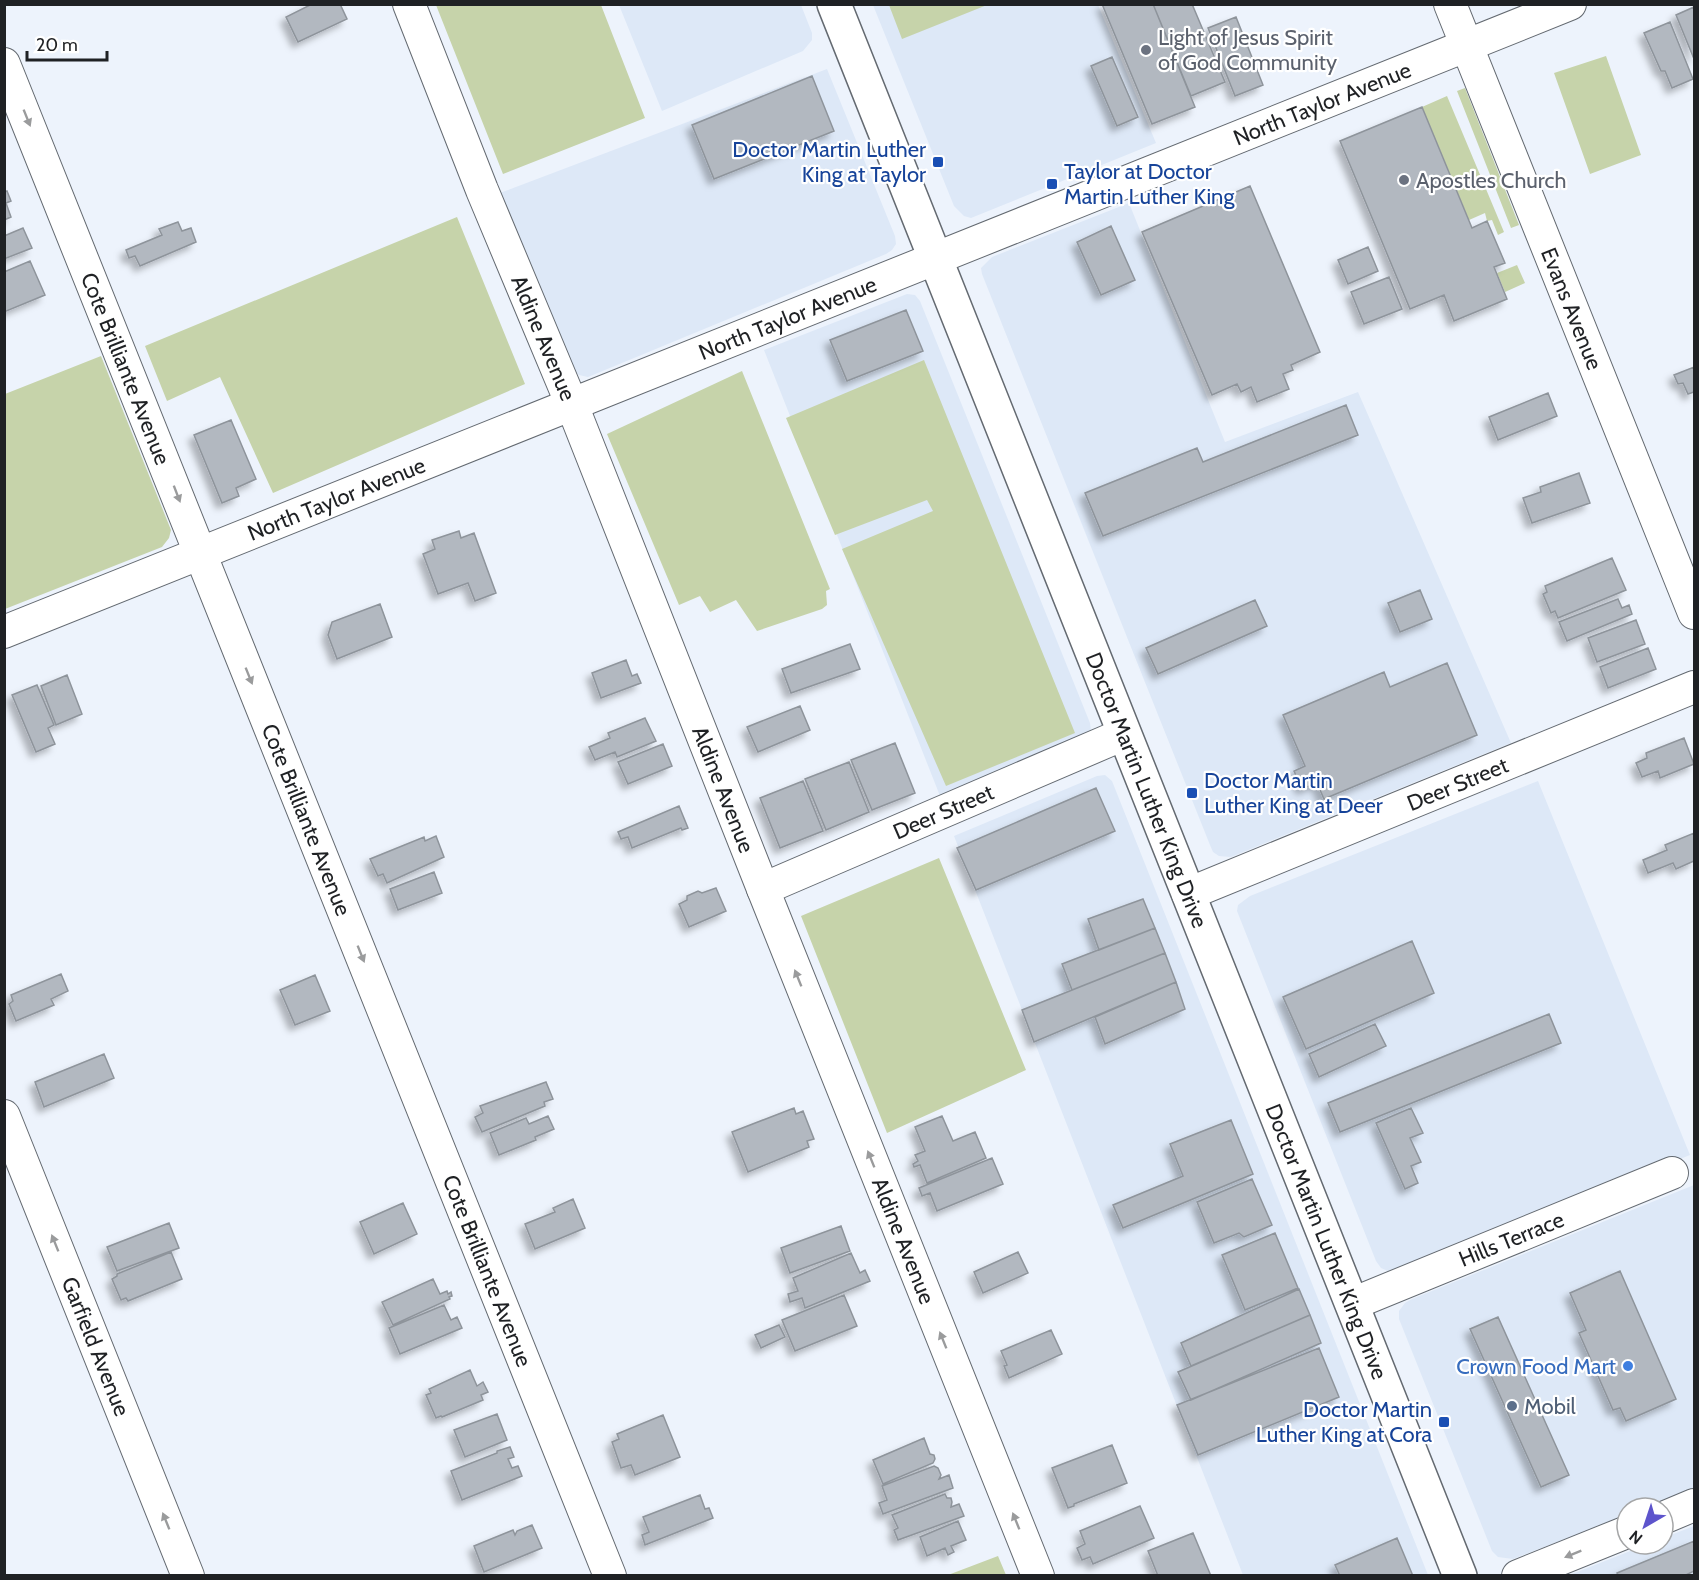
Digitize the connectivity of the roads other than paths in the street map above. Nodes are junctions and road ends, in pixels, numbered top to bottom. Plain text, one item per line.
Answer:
1 (409, 4) edge
2 (834, 4) edge
3 (1450, 4) edge
4 (1570, 4) edge
5 (1467, 46) junction
6 (4, 64) edge
7 (936, 259) junction
8 (572, 405) junction
9 (200, 554) junction
10 (1695, 613) edge
11 (4, 632) edge
12 (1695, 687) edge
13 (1124, 734) junction
14 (763, 889) junction
15 (1188, 894) junction
16 (4, 1116) edge
17 (1672, 1173) dead end
18 (1352, 1304) junction
19 (1695, 1505) edge
20 (1675, 1513) edge
21 (1615, 1537) edge
22 (188, 1575) edge
23 (610, 1575) edge
24 (1038, 1575) edge
25 (1460, 1575) edge
26 (1518, 1575) edge

1 - 8 street, Aldine Avenue
2 - 7 main road, Doctor Martin Luther King Drive
3 - 5 street, Evans Avenue
4 - 5 street, North Taylor Avenue
5 - 7 street, North Taylor Avenue
5 - 10 street, Evans Avenue
6 -> 9 street, Cote Brilliante Avenue
7 - 8 street, North Taylor Avenue
7 - 13 main road, Doctor Martin Luther King Drive
8 - 9 street, North Taylor Avenue
8 - 14 street, Aldine Avenue
9 - 11 street, North Taylor Avenue
9 -> 23 street, Cote Brilliante Avenue
12 - 15 street, Deer Street
13 - 14 street, Deer Street
13 - 15 main road, Doctor Martin Luther King Drive
24 -> 14 street, Aldine Avenue
15 - 18 main road, Doctor Martin Luther King Drive
22 -> 16 street, Garfield Avenue
17 - 18 street, Hills Terrace
18 - 25 main road, Doctor Martin Luther King Drive
19 - 20 street
21 -> 26 street

